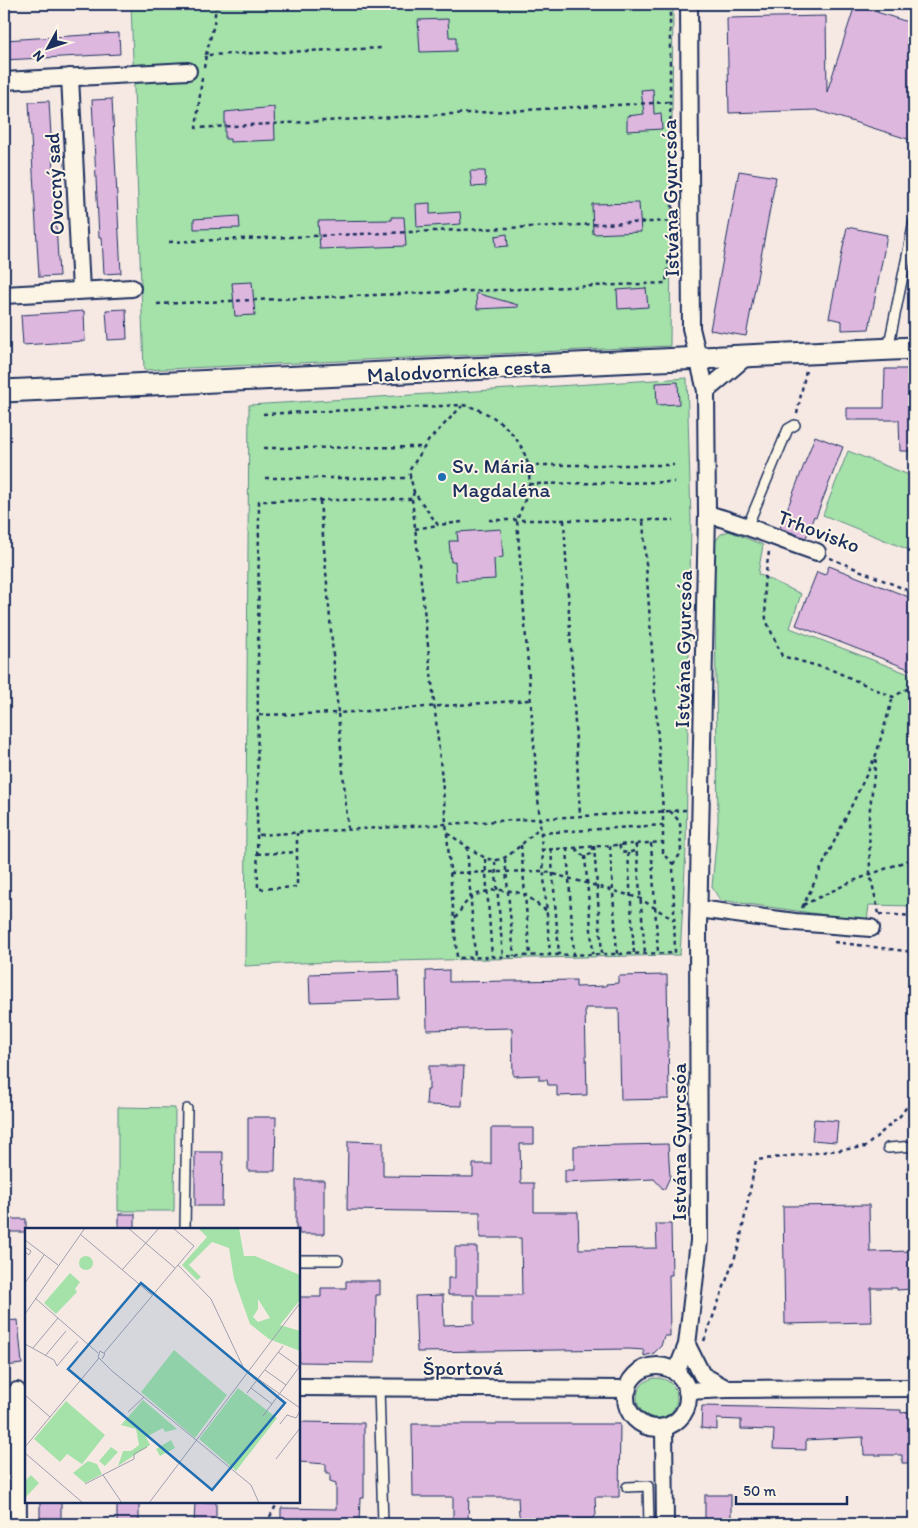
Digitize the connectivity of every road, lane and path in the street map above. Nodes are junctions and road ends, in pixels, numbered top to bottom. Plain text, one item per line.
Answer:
1 (216, 4) edge
2 (670, 4) edge
3 (689, 4) edge
4 (383, 48) dead end
5 (206, 55) junction
6 (188, 71) dead end
7 (70, 77) junction
8 (4, 81) edge
9 (670, 102) junction
10 (691, 219) junction
11 (673, 221) junction
12 (914, 222) edge
13 (169, 242) dead end
14 (132, 288) dead end
15 (81, 290) junction
16 (4, 294) edge
17 (157, 304) dead end
18 (914, 348) edge
19 (888, 349) junction
20 (748, 355) junction
21 (698, 357) junction
22 (807, 364) dead end
23 (4, 391) edge
24 (706, 391) junction
25 (463, 405) junction
26 (263, 414) dead end
27 (795, 425) joint
28 (424, 447) junction
29 (264, 448) dead end
30 (528, 464) junction
31 (674, 465) dead end
32 (265, 478) dead end
33 (411, 478) junction
34 (675, 482) dead end
35 (529, 484) junction
36 (414, 492) junction
37 (412, 499) junction
38 (320, 501) junction
39 (707, 514) junction
40 (489, 520) dead end
41 (517, 520) junction
42 (564, 520) junction
43 (643, 520) junction
44 (674, 520) dead end
45 (462, 522) dead end
46 (438, 525) junction
47 (748, 525) junction
48 (415, 528) junction
49 (771, 537) junction
50 (817, 552) joint
51 (914, 593) edge
52 (914, 685) edge
53 (894, 697) junction
54 (531, 700) junction
55 (436, 705) junction
56 (338, 713) junction
57 (258, 715) junction
58 (876, 755) junction
59 (693, 809) dead end
60 (669, 810) junction
61 (663, 811) junction
62 (580, 815) junction
63 (539, 818) junction
64 (446, 824) junction
65 (663, 825) junction
66 (539, 827) junction
67 (348, 830) junction
68 (297, 833) junction
69 (447, 833) junction
70 (540, 833) junction
71 (257, 835) junction
72 (651, 842) junction
73 (663, 842) junction
74 (636, 844) junction
75 (521, 845) junction
76 (610, 845) junction
77 (619, 845) junction
78 (467, 846) junction
79 (594, 846) junction
80 (576, 847) junction
81 (567, 848) junction
82 (551, 849) junction
83 (541, 850) junction
84 (297, 852) junction
85 (628, 853) junction
86 (257, 854) junction
87 (585, 856) junction
88 (484, 858) junction
89 (914, 858) edge
90 (506, 859) junction
91 (495, 862) junction
92 (673, 864) junction
93 (524, 871) junction
94 (543, 871) junction
95 (485, 872) junction
96 (497, 872) junction
97 (508, 872) junction
98 (450, 873) junction
99 (468, 873) junction
100 (553, 874) junction
101 (870, 874) junction
102 (569, 878) junction
103 (587, 883) junction
104 (597, 886) junction
105 (498, 890) junction
106 (509, 890) junction
107 (613, 890) junction
108 (487, 891) junction
109 (525, 895) junction
110 (630, 896) junction
111 (470, 898) junction
112 (640, 900) junction
113 (699, 908) junction
114 (656, 909) junction
115 (546, 910) junction
116 (914, 916) edge
117 (454, 919) junction
118 (674, 920) junction
119 (875, 921) junction
120 (645, 953) junction
121 (658, 953) junction
122 (593, 954) junction
123 (602, 954) junction
124 (617, 954) junction
125 (634, 954) junction
126 (550, 955) junction
127 (559, 955) junction
128 (574, 955) junction
129 (503, 956) junction
130 (514, 956) junction
131 (530, 956) junction
132 (475, 957) junction
133 (492, 957) junction
134 (914, 1097) edge
135 (186, 1109) dead end
136 (914, 1146) edge
137 (888, 1148) dead end
138 (186, 1228) edge
139 (300, 1260) edge
140 (338, 1260) dead end
141 (694, 1347) junction
142 (676, 1373) junction
143 (300, 1387) edge
144 (379, 1388) junction
145 (914, 1388) edge
146 (628, 1389) junction
147 (727, 1389) junction
148 (16, 1390) edge
149 (687, 1391) junction
150 (664, 1428) junction
151 (627, 1487) dead end
152 (277, 1503) edge
153 (18, 1524) edge
154 (266, 1524) edge
155 (383, 1524) edge
156 (649, 1524) edge
157 (665, 1524) edge

1 - 5 path
2 - 9 path
3 - 10 street, Istvána Gyurcsóa
4 - 5 path
5 - 9 path
6 - 7 street
7 - 8 street
7 - 15 street, Ovocný sad
9 - 11 path
10 - 11 path
10 - 21 street, Istvána Gyurcsóa
11 - 13 path
11 - 17 path
12 - 19 lane
14 - 15 street
15 - 16 street
18 - 19 street, Malodvornícka cesta
19 - 20 street, Malodvornícka cesta
20 - 21 street, Malodvornícka cesta
20 - 24 street
21 - 23 street, Malodvornícka cesta
21 - 24 street, Istvána Gyurcsóa
22 - 27 path
24 - 39 street, Istvána Gyurcsóa
25 - 26 path
25 - 28 path
25 - 30 path
27 - 47 lane
28 - 29 path
28 - 33 path
30 - 31 path
30 - 35 path
32 - 33 path
33 - 36 path
34 - 35 path
35 - 41 path
36 - 37 path
36 - 46 path
37 - 38 path
37 - 48 path
38 - 56 path
38 - 57 path
39 - 47 street, Trhovisko
39 - 113 street, Istvána Gyurcsóa
40 - 41 path
41 - 42 path
41 - 54 path
42 - 43 path
42 - 62 path
43 - 44 path
43 - 61 path
45 - 46 path
46 - 48 path
47 - 49 street, Trhovisko
48 - 55 path
49 - 50 street, Trhovisko
49 - 53 path
50 - 51 path, Trhovisko
52 - 53 path
53 - 58 path
54 - 55 path
54 - 63 path
55 - 56 path
55 - 64 path
56 - 57 path
56 - 67 path
57 - 71 path
58 - 101 path
58 - 101 path
59 - 60 path
60 - 61 path
60 - 92 path
61 - 62 path
61 - 65 path
62 - 63 path
63 - 64 path
63 - 66 path
64 - 67 path
64 - 69 path
65 - 70 path
65 - 73 path
66 - 70 path
66 - 75 path
67 - 68 path
68 - 71 path
68 - 84 path
69 - 78 path
69 - 98 path
70 - 83 path
71 - 86 path
72 - 73 path
72 - 74 path
72 - 114 path
73 - 92 path
74 - 77 path
74 - 85 path
74 - 112 path
75 - 90 path
75 - 93 path
76 - 77 path
76 - 79 path
76 - 107 path
77 - 85 path
78 - 88 path
78 - 99 path
79 - 80 path
79 - 87 path
79 - 104 path
80 - 81 path
80 - 87 path
81 - 82 path
81 - 102 path
82 - 83 path
82 - 100 path
83 - 94 path
84 - 86 path
84 - 86 path
85 - 110 path
87 - 103 path
88 - 91 path
88 - 95 path
89 - 101 path
90 - 91 path
90 - 97 path
91 - 96 path
92 - 118 path
93 - 94 path
93 - 97 path
93 - 109 path
94 - 100 path
94 - 115 path
95 - 96 path
95 - 99 path
95 - 108 path
96 - 97 path
96 - 105 path
97 - 106 path
98 - 99 path
98 - 117 path
99 - 111 path
100 - 102 path
100 - 127 path
101 - 119 path
102 - 103 path
102 - 128 path
103 - 104 path
103 - 122 path
104 - 107 path
104 - 123 path
105 - 106 path
105 - 108 path
105 - 129 path
106 - 109 path
106 - 130 path
107 - 110 path
107 - 124 path
108 - 111 path
108 - 133 path
109 - 115 path
109 - 131 path
110 - 112 path
110 - 125 path
111 - 117 path
111 - 132 path
112 - 114 path
112 - 120 path
113 - 119 street
113 - 141 street, Istvána Gyurcsóa
114 - 118 path
114 - 121 path
115 - 126 path
116 - 119 path
117 - 132 path
118 - 121 path
120 - 121 path
120 - 125 path
122 - 123 path
122 - 128 path
123 - 124 path
124 - 125 path
126 - 127 path
126 - 131 path
127 - 128 path
129 - 130 path
129 - 133 path
130 - 131 path
132 - 133 path
134 - 141 path
135 - 138 lane
136 - 137 lane
139 - 140 lane
141 - 142 street, Istvána Gyurcsóa
141 - 147 street
142 - 146 street
142 - 149 street
143 - 144 street, Športová
144 - 146 street, Športová
144 - 155 lane
145 - 147 street
146 - 150 street
147 - 149 street
148 - 153 street
149 - 150 street
150 - 157 street
151 - 156 lane
152 - 154 path

